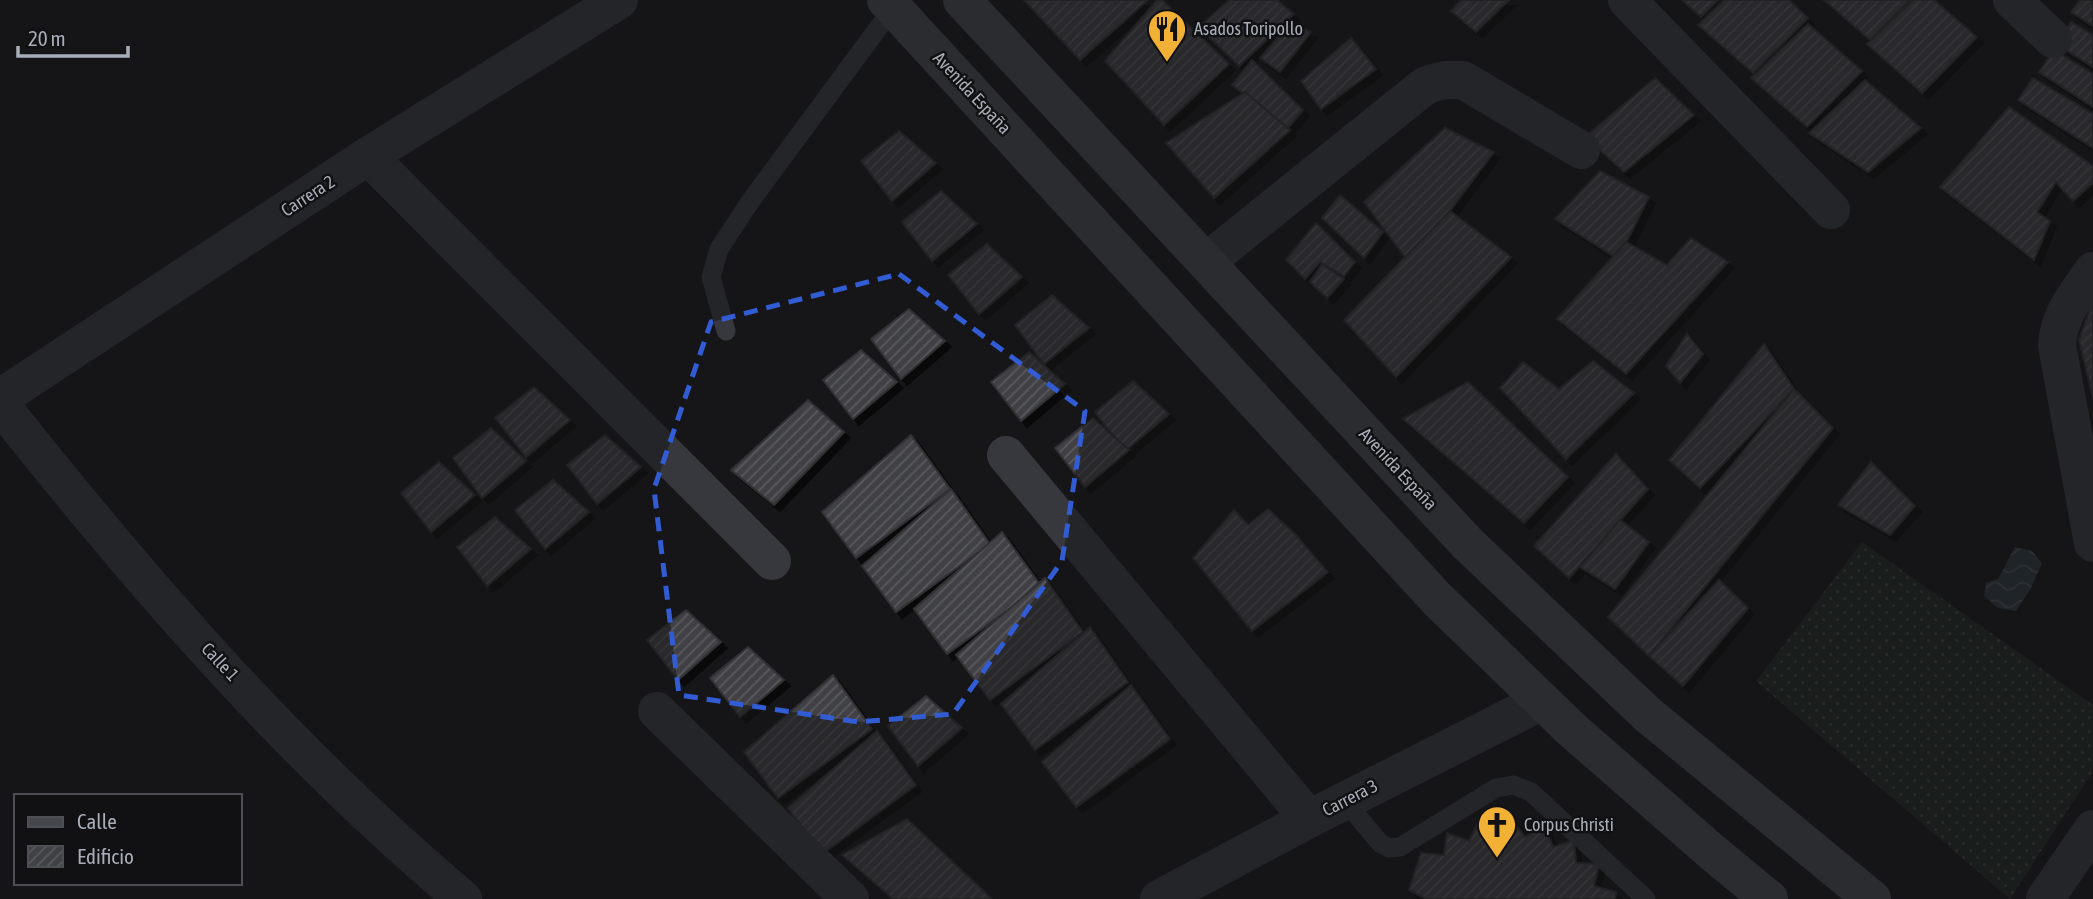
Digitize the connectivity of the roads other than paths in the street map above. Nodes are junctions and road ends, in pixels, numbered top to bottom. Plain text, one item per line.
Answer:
1 (619, 0) edge
2 (1627, 0) edge
3 (2012, 0) edge
4 (970, 3) edge
5 (889, 4) edge
6 (2053, 39) dead end
7 (1581, 150) dead end
8 (368, 156) junction
9 (1831, 210) dead end
10 (1206, 262) junction
11 (2093, 271) edge
12 (726, 331) dead end
13 (0, 398) edge
14 (0, 404) edge
15 (1006, 455) dead end
16 (2093, 543) edge
17 (772, 561) dead end
18 (1542, 701) junction
19 (657, 711) dead end
20 (1345, 801) junction
21 (1308, 820) junction
22 (2093, 829) edge
23 (463, 899) edge
24 (850, 899) edge
25 (1159, 899) edge
26 (1646, 899) edge
27 (1769, 899) edge
28 (1872, 899) edge
29 (2045, 899) edge

1 - 8 street, Carrera 2
2 - 9 street
3 - 6 street
4 - 10 street, Avenida España
5 - 12 lane
5 - 18 street, Avenida España
7 - 10 street
8 - 13 street, Carrera 2
8 - 17 street
10 - 28 street, Avenida España
11 - 16 street
14 - 23 street, Calle 1
15 - 21 street
18 - 20 street, Carrera 3
18 - 27 street, Avenida España
19 - 24 street
20 - 21 street, Carrera 3
20 - 26 lane
21 - 25 street, Carrera 3
22 - 29 street

